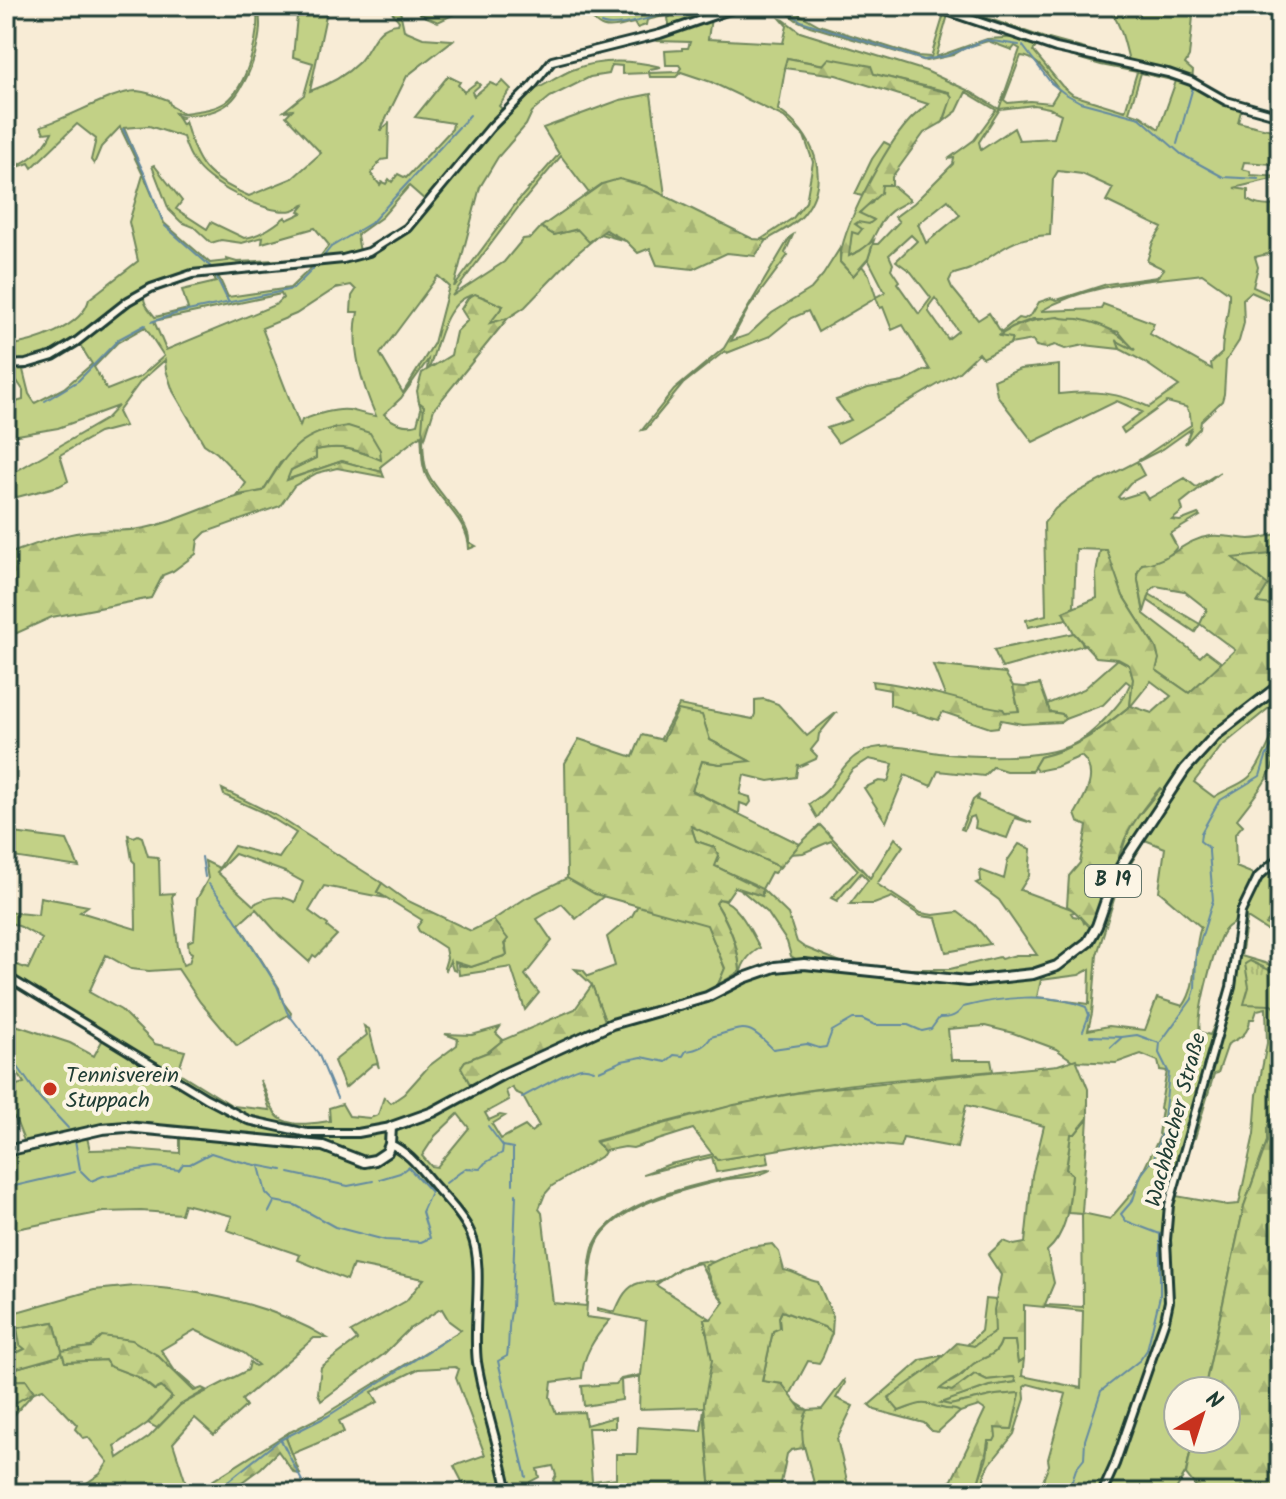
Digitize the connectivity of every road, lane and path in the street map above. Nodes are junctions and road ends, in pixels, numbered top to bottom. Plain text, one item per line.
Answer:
1 (741, 6) edge
2 (932, 6) edge
3 (1280, 116) edge
4 (6, 365) edge
5 (1280, 685) edge
6 (1280, 857) edge
7 (6, 976) edge
8 (391, 1127) junction
9 (371, 1130) junction
10 (391, 1141) junction
11 (6, 1151) edge
12 (508, 1493) edge
13 (1102, 1493) edge

1 - 4 street
2 - 3 street
5 - 8 main road, B 19
6 - 13 street, Wachbacher Straße
7 - 9 street
8 - 9 street
8 - 10 main road
9 - 10 street
10 - 11 main road
10 - 12 street

